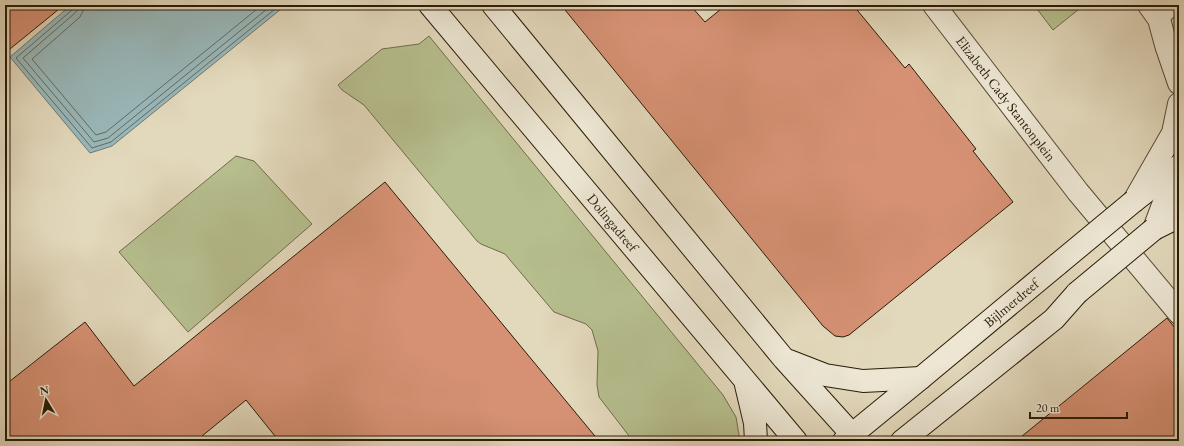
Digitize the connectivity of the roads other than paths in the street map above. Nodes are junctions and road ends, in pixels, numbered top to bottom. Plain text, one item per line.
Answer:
1 (493, 5) edge
2 (934, 5) edge
3 (1161, 10) edge
4 (436, 13) edge
5 (1175, 45) edge
6 (1179, 83) edge
7 (1179, 104) edge
8 (1179, 166) edge
9 (1179, 193) edge
10 (1134, 201) junction
11 (1179, 214) edge
12 (1154, 229) junction
13 (1177, 310) edge
14 (784, 359) junction
15 (921, 378) junction
16 (746, 382) junction
17 (851, 439) edge
18 (756, 441) edge
19 (796, 441) edge
20 (902, 441) edge

1 - 14 main road
2 - 13 main road, Elizabeth Cady Stantonplein
3 - 5 main road
4 - 16 main road, Dolingadreef
5 - 6 main road
7 - 10 main road
8 - 10 main road, Bijlmerdreef
9 - 12 main road
10 - 15 main road, Bijlmerdreef, bridge
11 - 12 main road
12 - 20 main road, bridge
14 - 15 main road
14 - 17 main road
15 - 17 main road, Bijlmerdreef
16 - 18 main road
16 - 19 main road, Dolingadreef

